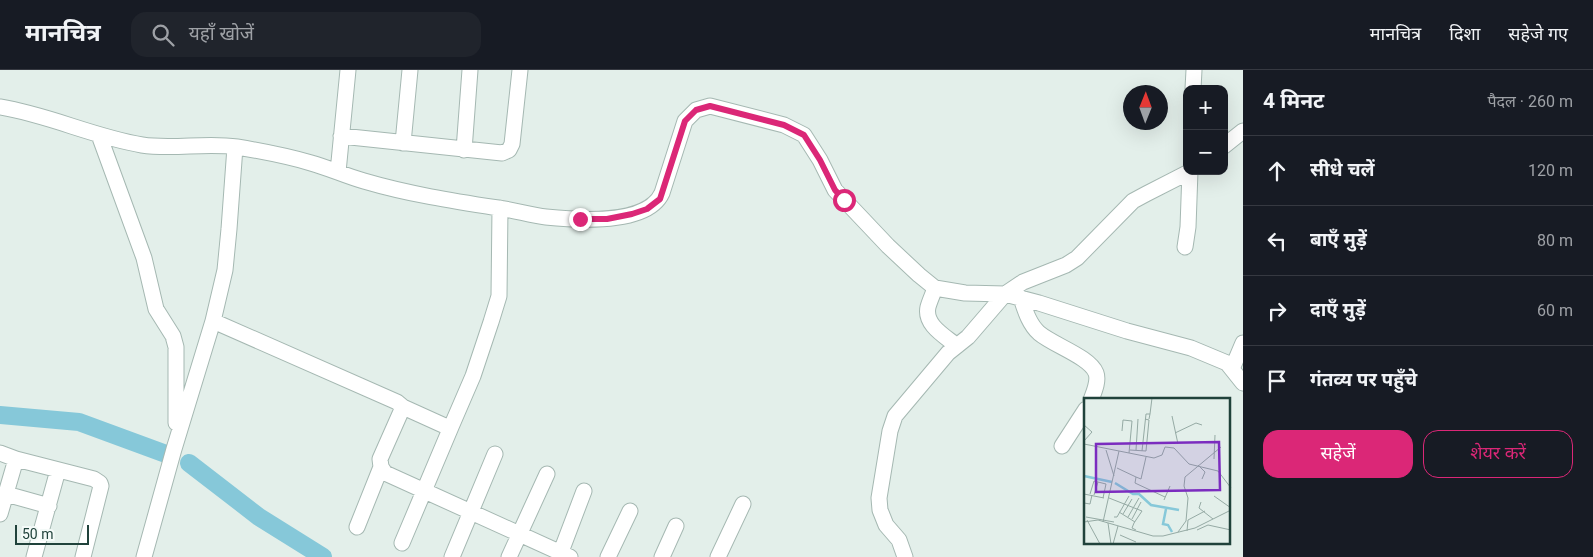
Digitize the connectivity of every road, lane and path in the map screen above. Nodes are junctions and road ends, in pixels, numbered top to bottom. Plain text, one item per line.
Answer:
1 (348, 70) edge
2 (410, 70) edge
3 (470, 70) edge
4 (520, 70) edge
5 (1194, 70) edge
6 (1193, 85) edge
7 (0, 107) edge
8 (1243, 131) edge
9 (99, 135) junction
10 (341, 136) junction
11 (403, 143) junction
12 (1228, 143) edge
13 (235, 147) junction
14 (464, 150) junction
15 (338, 172) junction
16 (1184, 175) edge
17 (1190, 175) edge
18 (500, 208) junction
19 (1185, 248) dead end
20 (935, 288) junction
21 (1005, 294) junction
22 (1021, 298) junction
23 (213, 321) junction
24 (1243, 342) edge
25 (957, 346) junction
26 (1232, 369) junction
27 (1243, 383) edge
28 (1092, 398) edge
29 (404, 407) junction
30 (1084, 412) edge
31 (452, 427) junction
32 (1062, 446) dead end
33 (173, 451) junction
34 (0, 453) edge
35 (496, 454) dead end
36 (16, 459) junction
37 (381, 467) junction
38 (58, 470) junction
39 (547, 474) dead end
40 (425, 491) junction
41 (584, 491) dead end
42 (6, 494) junction
43 (743, 504) dead end
44 (49, 506) junction
45 (630, 511) dead end
46 (471, 512) junction
47 (0, 514) edge
48 (676, 526) dead end
49 (357, 527) dead end
50 (519, 534) junction
51 (402, 543) dead end
52 (563, 556) edge
53 (34, 557) edge
54 (83, 557) edge
55 (144, 557) edge
56 (452, 557) edge
57 (509, 557) edge
58 (608, 557) edge
59 (662, 557) edge
60 (718, 557) edge
61 (905, 557) edge

1 - 10 street
2 - 11 street
3 - 14 street
4 - 14 street
5 - 6 street
7 - 9 street
8 - 12 street
9 - 13 street
9 - 33 street
10 - 11 street
10 - 15 street
11 - 14 street
13 - 15 street
13 - 23 street
15 - 18 street
16 - 21 street
17 - 19 street
18 - 20 street
18 - 31 street
20 - 21 street
20 - 25 street
21 - 22 street
21 - 25 street
22 - 26 street
22 - 28 street
23 - 29 street
23 - 33 street
24 - 26 street
25 - 61 street
26 - 27 street
29 - 31 street
29 - 37 street
30 - 32 street
31 - 40 street
33 - 55 street
34 - 36 street
35 - 46 street
36 - 38 street
36 - 42 street
37 - 40 street
37 - 49 street
38 - 44 street
38 - 54 street
39 - 50 street
40 - 46 street
40 - 51 street
41 - 52 street
42 - 44 street
42 - 47 street
43 - 60 street
44 - 53 street
45 - 58 street
46 - 50 street
46 - 56 street
48 - 59 street
50 - 52 street
50 - 57 street

